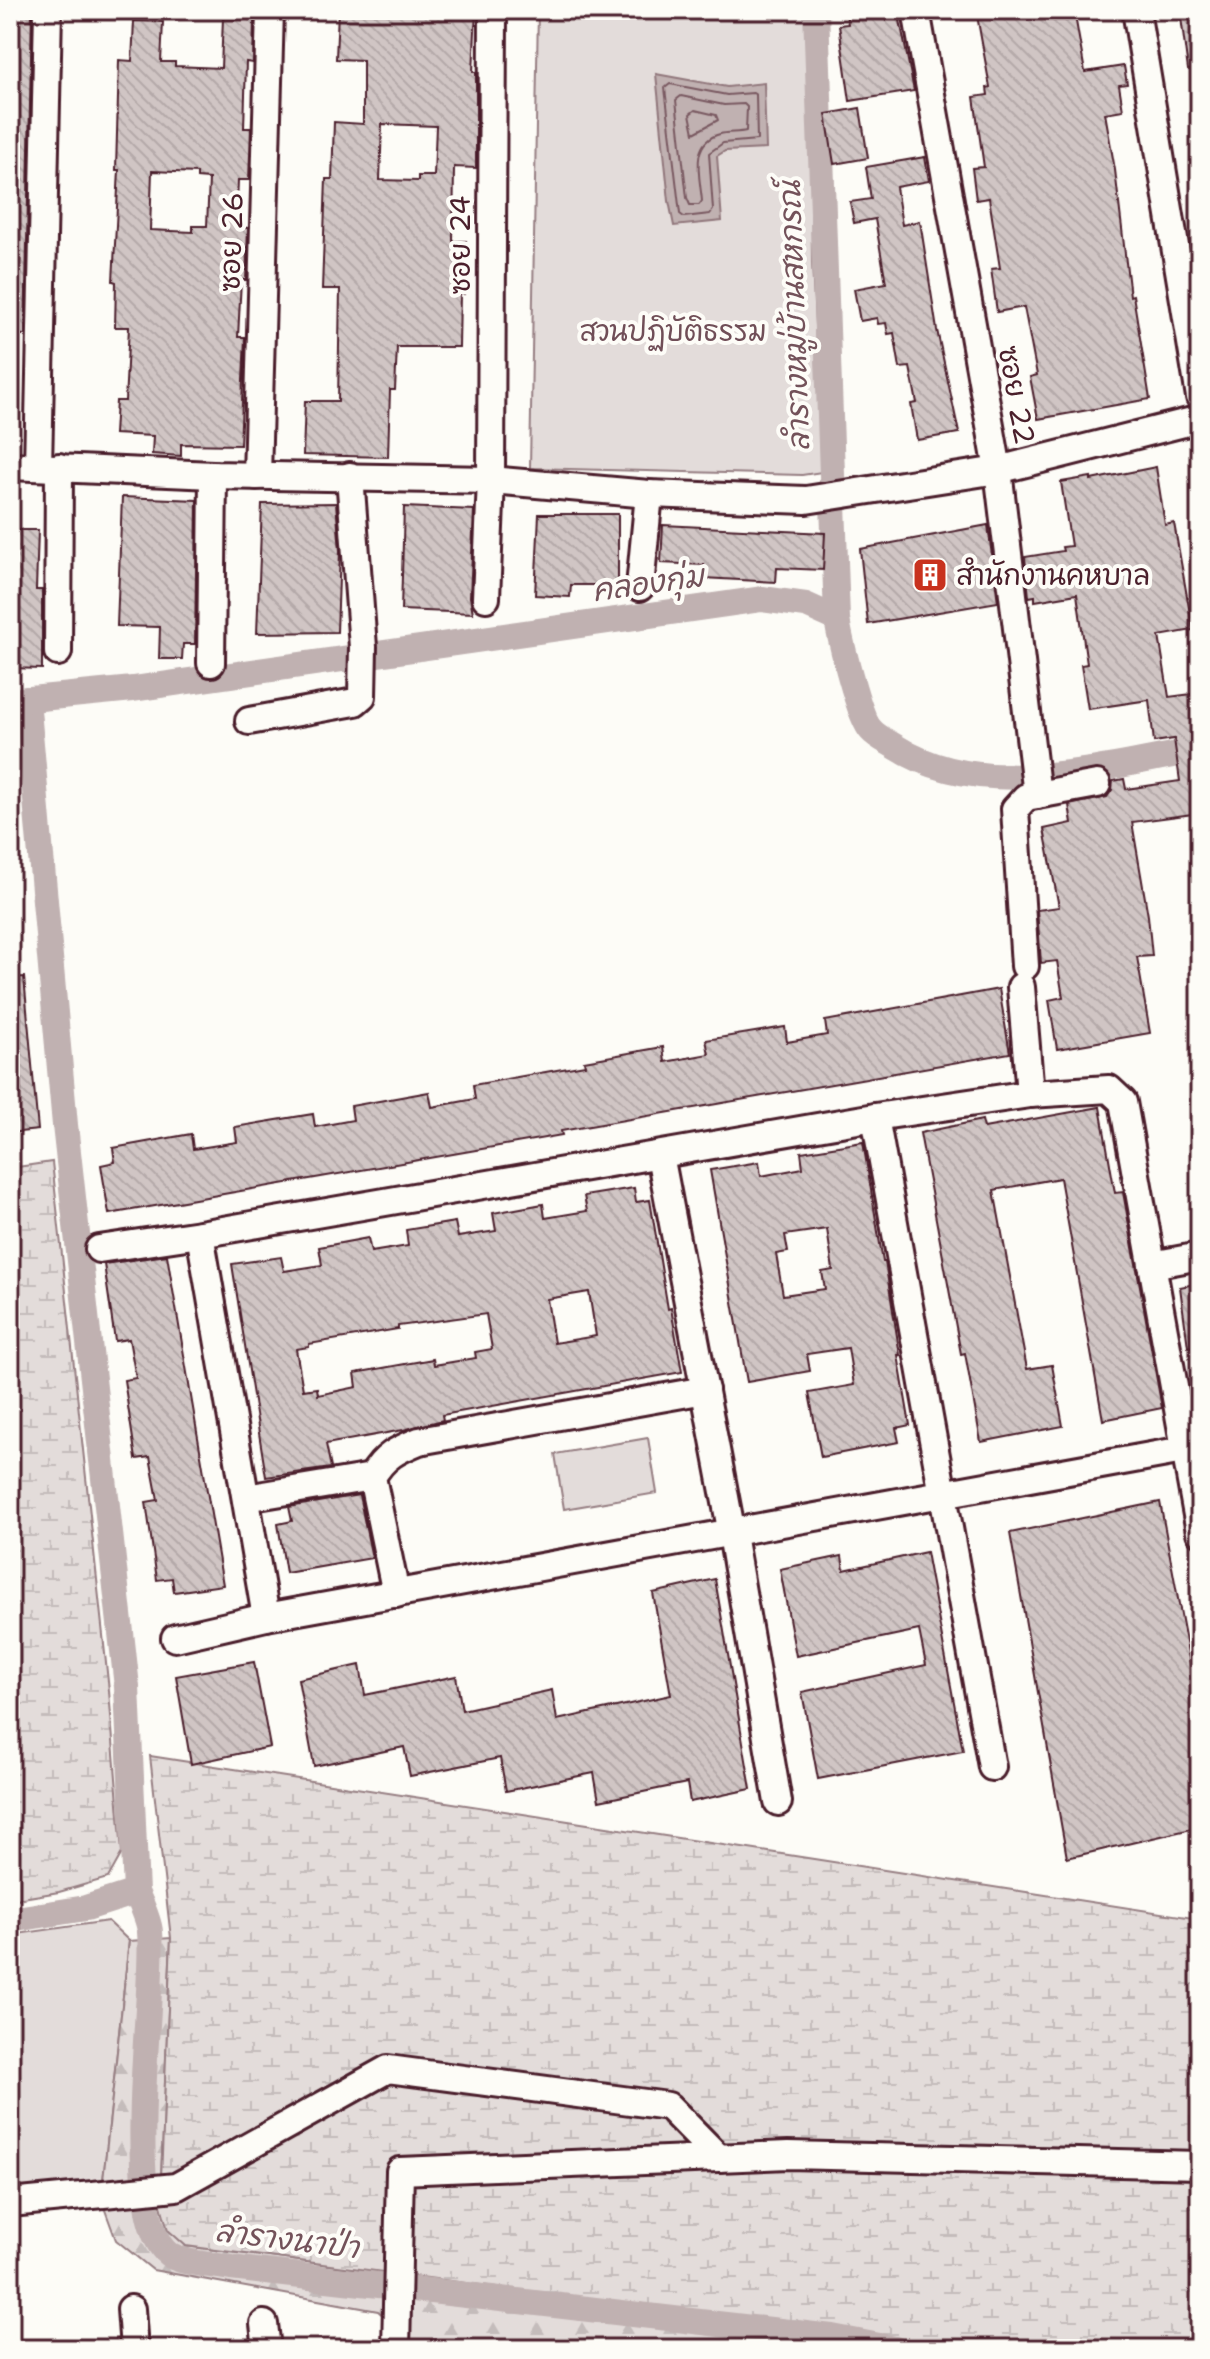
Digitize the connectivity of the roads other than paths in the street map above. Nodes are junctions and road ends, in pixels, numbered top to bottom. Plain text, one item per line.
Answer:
1 (48, 10) edge
2 (270, 10) edge
3 (493, 10) edge
4 (916, 10) edge
5 (1136, 10) edge
6 (1200, 397) edge
7 (1200, 419) edge
8 (10, 466) edge
9 (48, 467) junction
10 (998, 470) junction
11 (213, 475) junction
12 (257, 476) junction
13 (350, 476) junction
14 (491, 480) junction
15 (649, 494) junction
16 (640, 587) dead end
17 (486, 598) dead end
18 (58, 652) dead end
19 (211, 663) dead end
20 (249, 721) dead end
21 (1035, 784) junction
22 (1097, 784) dead end
23 (1030, 1094) junction
24 (875, 1117) junction
25 (660, 1155) junction
26 (200, 1234) junction
27 (99, 1249) dead end
28 (1200, 1256) edge
29 (1152, 1265) junction
30 (705, 1390) junction
31 (1192, 1448) edge
32 (372, 1477) junction
33 (944, 1495) junction
34 (246, 1498) junction
35 (1200, 1532) edge
36 (732, 1534) junction
37 (396, 1594) junction
38 (266, 1617) junction
39 (175, 1638) dead end
40 (992, 1767) dead end
41 (778, 1802) dead end
42 (719, 2158) junction
43 (1200, 2165) edge
44 (10, 2203) edge
45 (131, 2309) dead end
46 (134, 2349) edge
47 (396, 2349) edge

1 - 9 street
2 - 12 street, ซอย 26
3 - 14 street, ซอย 24
4 - 10 street, ซอย 22
5 - 6 street
7 - 10 street
8 - 9 street
9 - 11 street
9 - 18 street
10 - 15 street
10 - 21 street, ซอย 22
11 - 12 street
11 - 19 street
12 - 13 street
13 - 14 street
13 - 20 street
14 - 15 street
14 - 17 street, ซอย 24
15 - 16 street
21 - 22 street
21 - 23 street
23 - 24 street
23 - 29 street
24 - 25 street
24 - 33 street
25 - 26 street
25 - 30 street
26 - 27 street
26 - 34 street
28 - 29 street
29 - 31 street
30 - 32 street
30 - 36 street
31 - 33 street
31 - 35 street
32 - 34 street
32 - 37 street
33 - 36 street
33 - 40 street
34 - 38 street
36 - 37 street
36 - 41 street
37 - 38 street
38 - 39 street
42 - 43 street
42 - 44 street
42 - 47 street
45 - 46 street

